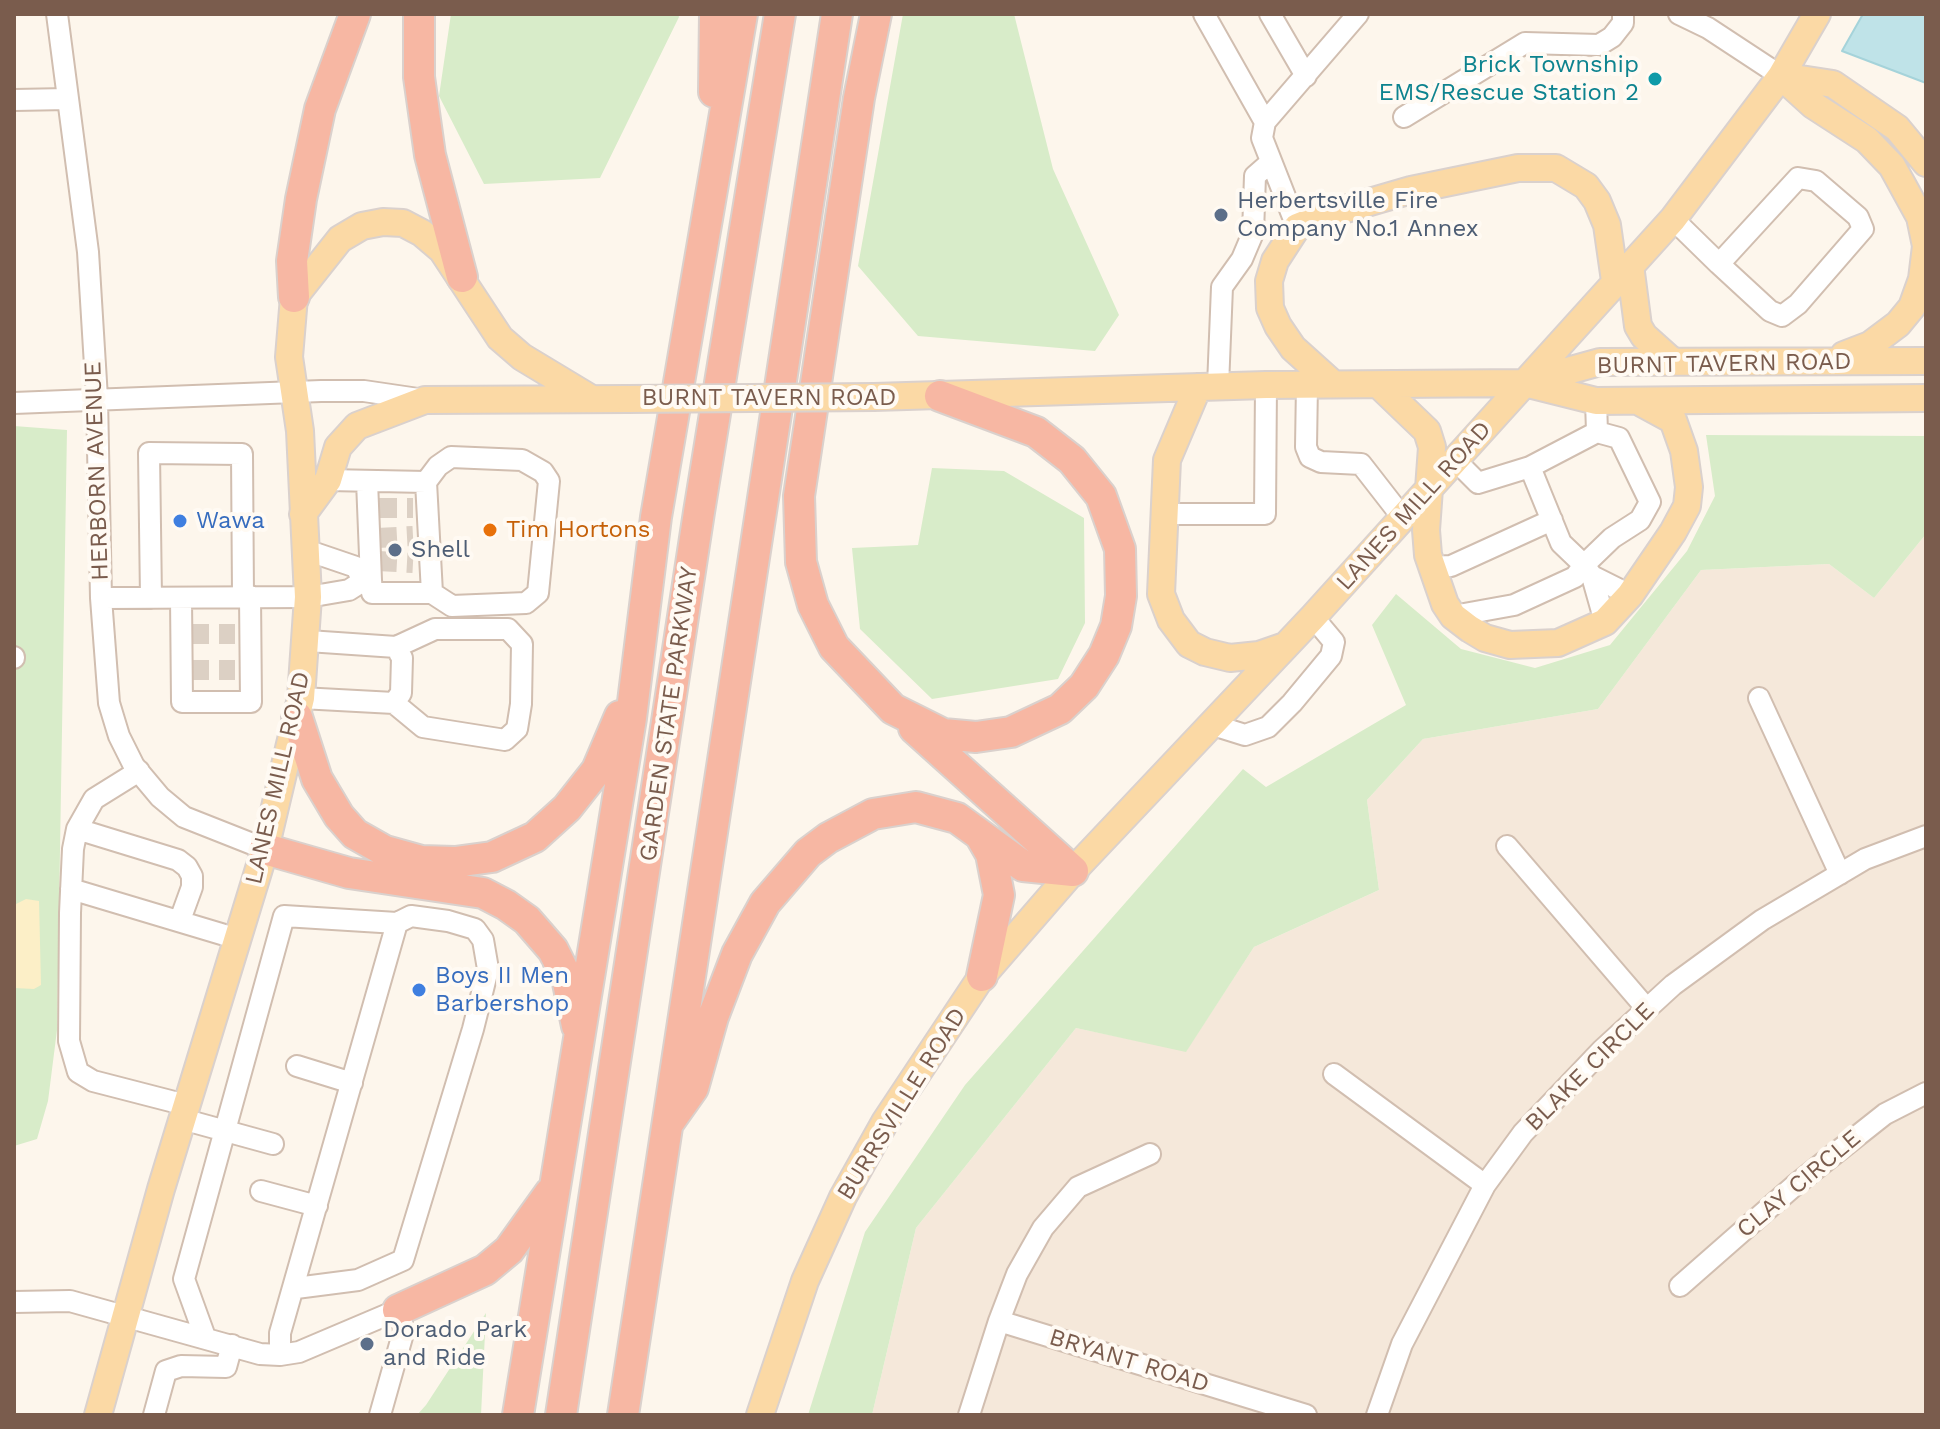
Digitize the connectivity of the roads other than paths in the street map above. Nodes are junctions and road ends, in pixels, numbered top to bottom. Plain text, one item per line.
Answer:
1 (57, 14) edge
2 (355, 14) edge
3 (419, 14) edge
4 (715, 14) edge
5 (742, 14) edge
6 (780, 14) edge
7 (837, 14) edge
8 (876, 14) edge
9 (1204, 14) edge
10 (1270, 14) edge
11 (1358, 14) edge
12 (1623, 14) edge
13 (1679, 14) edge
14 (1817, 14) edge
15 (1306, 76) junction
16 (1781, 76) junction
17 (68, 99) junction
18 (14, 100) edge
19 (1404, 117) dead end
20 (1265, 122) junction
21 (1271, 162) junction
22 (1926, 163) edge
23 (1673, 219) junction
24 (1297, 227) junction
25 (1719, 264) junction
26 (696, 269) junction
27 (1622, 273) junction
28 (462, 277) junction
29 (294, 297) junction
30 (1830, 361) junction
31 (1926, 361) edge
32 (1673, 362) junction
33 (1524, 383) junction
34 (1320, 384) junction
35 (1266, 385) junction
36 (1379, 385) junction
37 (1208, 386) junction
38 (294, 393) junction
39 (940, 396) junction
40 (97, 398) junction
41 (590, 398) junction
42 (1926, 398) edge
43 (425, 400) junction
44 (1596, 401) junction
45 (1638, 401) junction
46 (14, 403) edge
47 (1597, 432) junction
48 (1455, 460) junction
49 (1530, 467) junction
50 (328, 480) junction
51 (367, 481) junction
52 (426, 482) junction
53 (1429, 490) junction
54 (303, 514) junction
55 (1164, 514) junction
56 (1403, 518) junction
57 (1552, 520) junction
58 (306, 550) junction
59 (1431, 567) junction
60 (1588, 570) junction
61 (370, 571) junction
62 (432, 593) junction
63 (1630, 595) junction
64 (247, 596) junction
65 (308, 597) junction
66 (101, 598) junction
67 (151, 598) junction
68 (181, 598) junction
69 (1453, 616) junction
70 (1313, 617) junction
71 (1605, 622) junction
72 (308, 641) junction
73 (1285, 646) junction
74 (396, 647) junction
75 (636, 677) junction
76 (1759, 698) dead end
77 (394, 703) junction
78 (299, 708) junction
79 (893, 709) junction
80 (1213, 725) junction
81 (139, 771) junction
82 (77, 829) junction
83 (980, 835) junction
84 (1926, 836) edge
85 (1507, 846) dead end
86 (265, 849) junction
87 (1073, 871) junction
88 (1840, 874) junction
89 (71, 889) junction
90 (180, 920) junction
91 (397, 923) junction
92 (238, 939) junction
93 (982, 976) junction
94 (1647, 1009) junction
95 (579, 1036) junction
96 (297, 1066) dead end
97 (1334, 1074) dead end
98 (352, 1083) junction
99 (1926, 1093) edge
100 (184, 1112) junction
101 (665, 1126) junction
102 (224, 1131) junction
103 (273, 1144) dead end
104 (1150, 1154) dead end
105 (555, 1184) junction
106 (1485, 1185) junction
107 (261, 1191) dead end
108 (317, 1206) junction
109 (1680, 1286) dead end
110 (296, 1288) junction
111 (14, 1302) edge
112 (398, 1310) junction
113 (126, 1315) junction
114 (999, 1321) junction
115 (205, 1337) junction
116 (232, 1345) junction
117 (280, 1355) junction
118 (98, 1415) edge
119 (154, 1415) edge
120 (380, 1415) edge
121 (518, 1415) edge
122 (561, 1415) edge
123 (623, 1415) edge
124 (760, 1415) edge
125 (969, 1415) edge
126 (1306, 1415) edge
127 (1377, 1415) edge

1 - 17 street, HERBORN AVENUE
2 - 29 highway
3 - 28 highway
4 - 26 highway
5 - 26 highway
6 - 122 highway, GARDEN STATE PARKWAY
7 - 101 highway
8 - 79 highway
9 - 20 street
10 - 15 street
11 - 15 street
12 - 19 street
13 - 16 street
14 - 16 main road, LANES MILL ROAD
15 - 20 street
16 - 22 main road
16 - 23 main road, LANES MILL ROAD
16 - 30 main road
17 - 18 street
17 - 40 street, HERBORN AVENUE
20 - 21 street
21 - 24 street
21 - 37 street
23 - 25 street
23 - 27 main road, LANES MILL ROAD
24 - 27 main road
24 - 34 main road
25 - 25 street
26 - 75 highway
27 - 32 main road
27 - 33 main road, LANES MILL ROAD
28 - 29 main road
28 - 41 main road
29 - 38 main road, LANES MILL ROAD
30 - 31 main road, BURNT TAVERN ROAD
30 - 32 main road, BURNT TAVERN ROAD
32 - 33 main road, BURNT TAVERN ROAD
33 - 36 main road, BURNT TAVERN ROAD
33 - 44 main road, BURNT TAVERN ROAD
33 - 48 main road, LANES MILL ROAD
34 - 35 main road, BURNT TAVERN ROAD
34 - 36 main road, BURNT TAVERN ROAD
34 - 56 street
35 - 37 main road, BURNT TAVERN ROAD
35 - 55 street
36 - 53 main road
37 - 39 main road, BURNT TAVERN ROAD
37 - 55 main road
38 - 40 street, BURNT TAVERN ROAD
38 - 43 street, BURNT TAVERN ROAD
38 - 54 main road, LANES MILL ROAD
39 - 41 main road, BURNT TAVERN ROAD, bridge
39 - 79 highway
40 - 46 street, BURNT TAVERN ROAD
40 - 66 street, HERBORN AVENUE
41 - 43 main road, BURNT TAVERN ROAD
42 - 45 main road, BURNT TAVERN ROAD
43 - 50 main road
44 - 45 main road, BURNT TAVERN ROAD
44 - 47 street
45 - 63 main road
47 - 49 street
47 - 60 street
48 - 49 street
48 - 53 main road, LANES MILL ROAD
49 - 57 street
50 - 51 street
50 - 54 main road
51 - 52 street
51 - 61 street
52 - 62 street
52 - 62 street
53 - 56 main road, LANES MILL ROAD
53 - 59 main road
54 - 58 main road, LANES MILL ROAD
55 - 73 main road
56 - 70 main road, LANES MILL ROAD
57 - 59 street
57 - 60 street
58 - 61 street
58 - 65 main road, LANES MILL ROAD
59 - 69 main road
60 - 63 street
60 - 69 street
60 - 71 street
61 - 62 street
61 - 65 street
63 - 71 main road
64 - 65 street
64 - 67 street
64 - 68 street
64 - 68 street
65 - 72 main road, LANES MILL ROAD
66 - 67 street
66 - 81 street, HERBORN AVENUE
67 - 68 street
69 - 71 main road
70 - 73 main road, LANES MILL ROAD
70 - 80 street
72 - 74 street
72 - 78 main road, LANES MILL ROAD
73 - 80 main road, LANES MILL ROAD
74 - 77 street
74 - 77 street
75 - 78 highway
75 - 95 highway
76 - 88 street
77 - 78 street
78 - 86 main road, LANES MILL ROAD
79 - 87 highway
80 - 87 main road, LANES MILL ROAD
81 - 82 street
81 - 86 street, HERBORN AVENUE
82 - 89 street
82 - 90 street
83 - 87 highway
83 - 93 highway
83 - 101 highway
84 - 88 street, BLAKE CIRCLE
85 - 94 street
86 - 92 main road, LANES MILL ROAD
86 - 95 highway
87 - 93 main road, LANES MILL ROAD
88 - 94 street, BLAKE CIRCLE
89 - 90 street
89 - 100 street
90 - 92 street
91 - 98 street
91 - 102 street
91 - 110 street
92 - 100 main road, LANES MILL ROAD
93 - 124 main road, BURRSVILLE ROAD
94 - 106 street, BLAKE CIRCLE
95 - 105 highway
96 - 98 street
97 - 106 street
98 - 108 street
99 - 109 street, CLAY CIRCLE
100 - 102 street
100 - 113 main road, LANES MILL ROAD
101 - 123 highway
102 - 103 street
102 - 115 street
104 - 114 street
105 - 112 highway
105 - 121 highway
106 - 127 street, BLAKE CIRCLE
107 - 108 street
108 - 110 street
110 - 117 street
111 - 113 street
112 - 117 street
112 - 120 street
113 - 115 street
113 - 118 main road, LANES MILL ROAD
114 - 125 street
114 - 126 street, BRYANT ROAD
115 - 116 street
116 - 117 street
116 - 119 street

